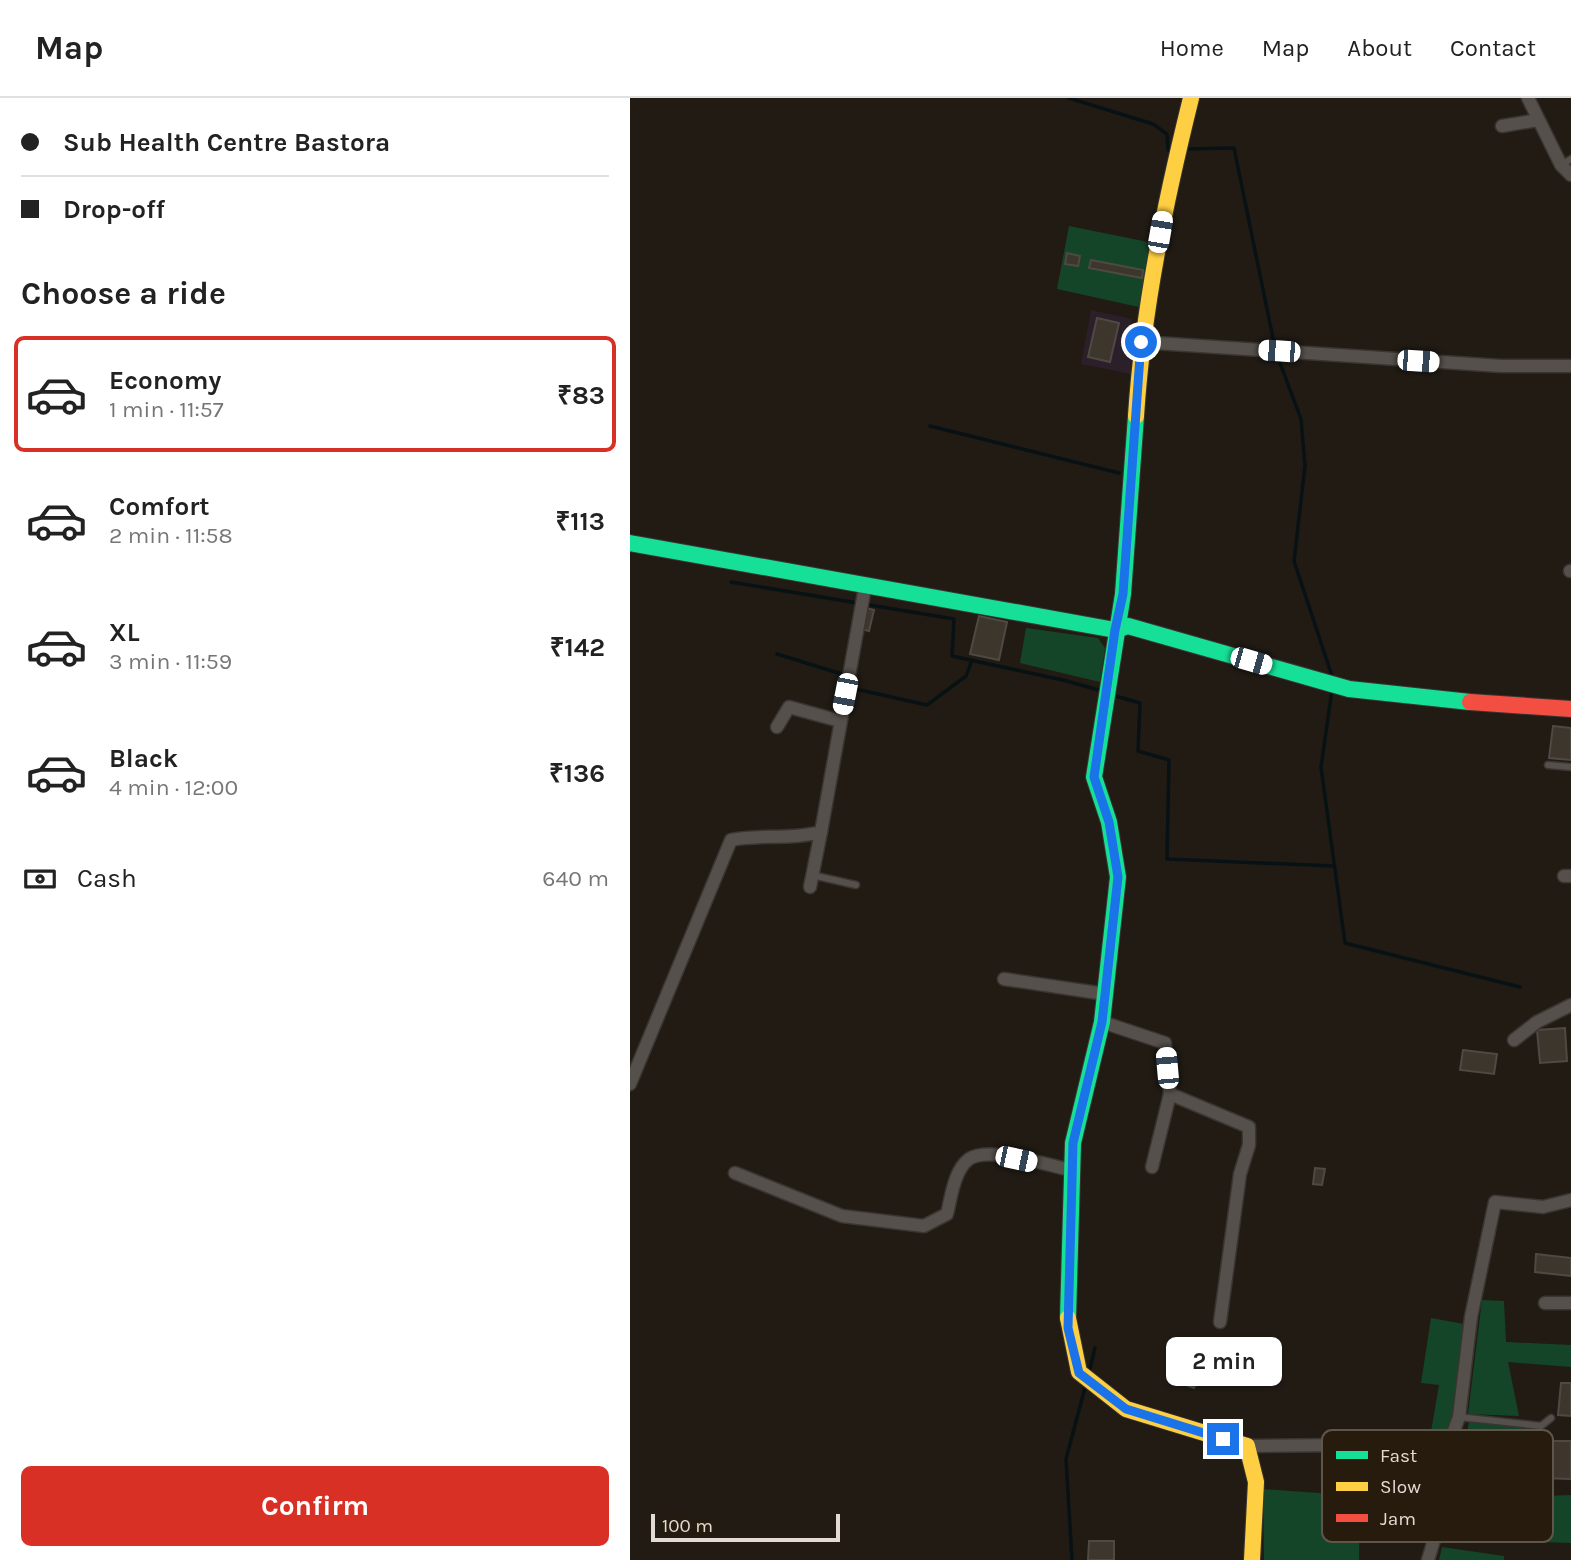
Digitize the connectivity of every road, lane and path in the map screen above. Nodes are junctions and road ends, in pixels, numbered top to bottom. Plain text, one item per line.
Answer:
1 (1191, 98) edge
2 (1528, 98) edge
3 (1538, 120) junction
4 (1502, 126) dead end
5 (1568, 166) edge
6 (1141, 342) junction
7 (1571, 366) edge
8 (630, 543) edge
9 (865, 587) junction
10 (1115, 630) junction
11 (1571, 709) edge
12 (840, 721) junction
13 (777, 727) dead end
14 (1548, 765) dead end
15 (1571, 767) edge
16 (821, 832) junction
17 (811, 881) joint
18 (856, 885) dead end
19 (1004, 979) dead end
20 (1105, 994) junction
21 (1571, 1005) edge
22 (1102, 1022) junction
23 (1514, 1040) dead end
24 (630, 1084) edge
25 (1170, 1094) junction
26 (1152, 1167) dead end
27 (1071, 1170) junction
28 (735, 1173) dead end
29 (1571, 1201) edge
30 (1545, 1303) dead end
31 (1571, 1303) edge
32 (1220, 1322) dead end
33 (1459, 1417) junction
34 (1551, 1419) dead end
35 (1454, 1430) edge
36 (1322, 1445) edge
37 (1247, 1446) junction
38 (1433, 1542) edge
39 (1252, 1560) edge
40 (1427, 1560) edge

1 - 6 street
2 - 3 street
3 - 4 street
3 - 5 street
6 - 7 street
6 - 10 street
8 - 9 street
9 - 10 street
9 - 12 street
10 - 11 street
10 - 20 street
12 - 13 street
12 - 16 street
14 - 15 lane
16 - 17 street
16 - 24 street
17 - 18 lane
19 - 20 street
20 - 22 street
21 - 23 street
22 - 25 street
22 - 27 street
25 - 26 street
25 - 32 street
27 - 28 street
27 - 37 street
29 - 33 street
30 - 31 street
33 - 34 lane
33 - 35 street
36 - 37 street
37 - 39 street
38 - 40 street

